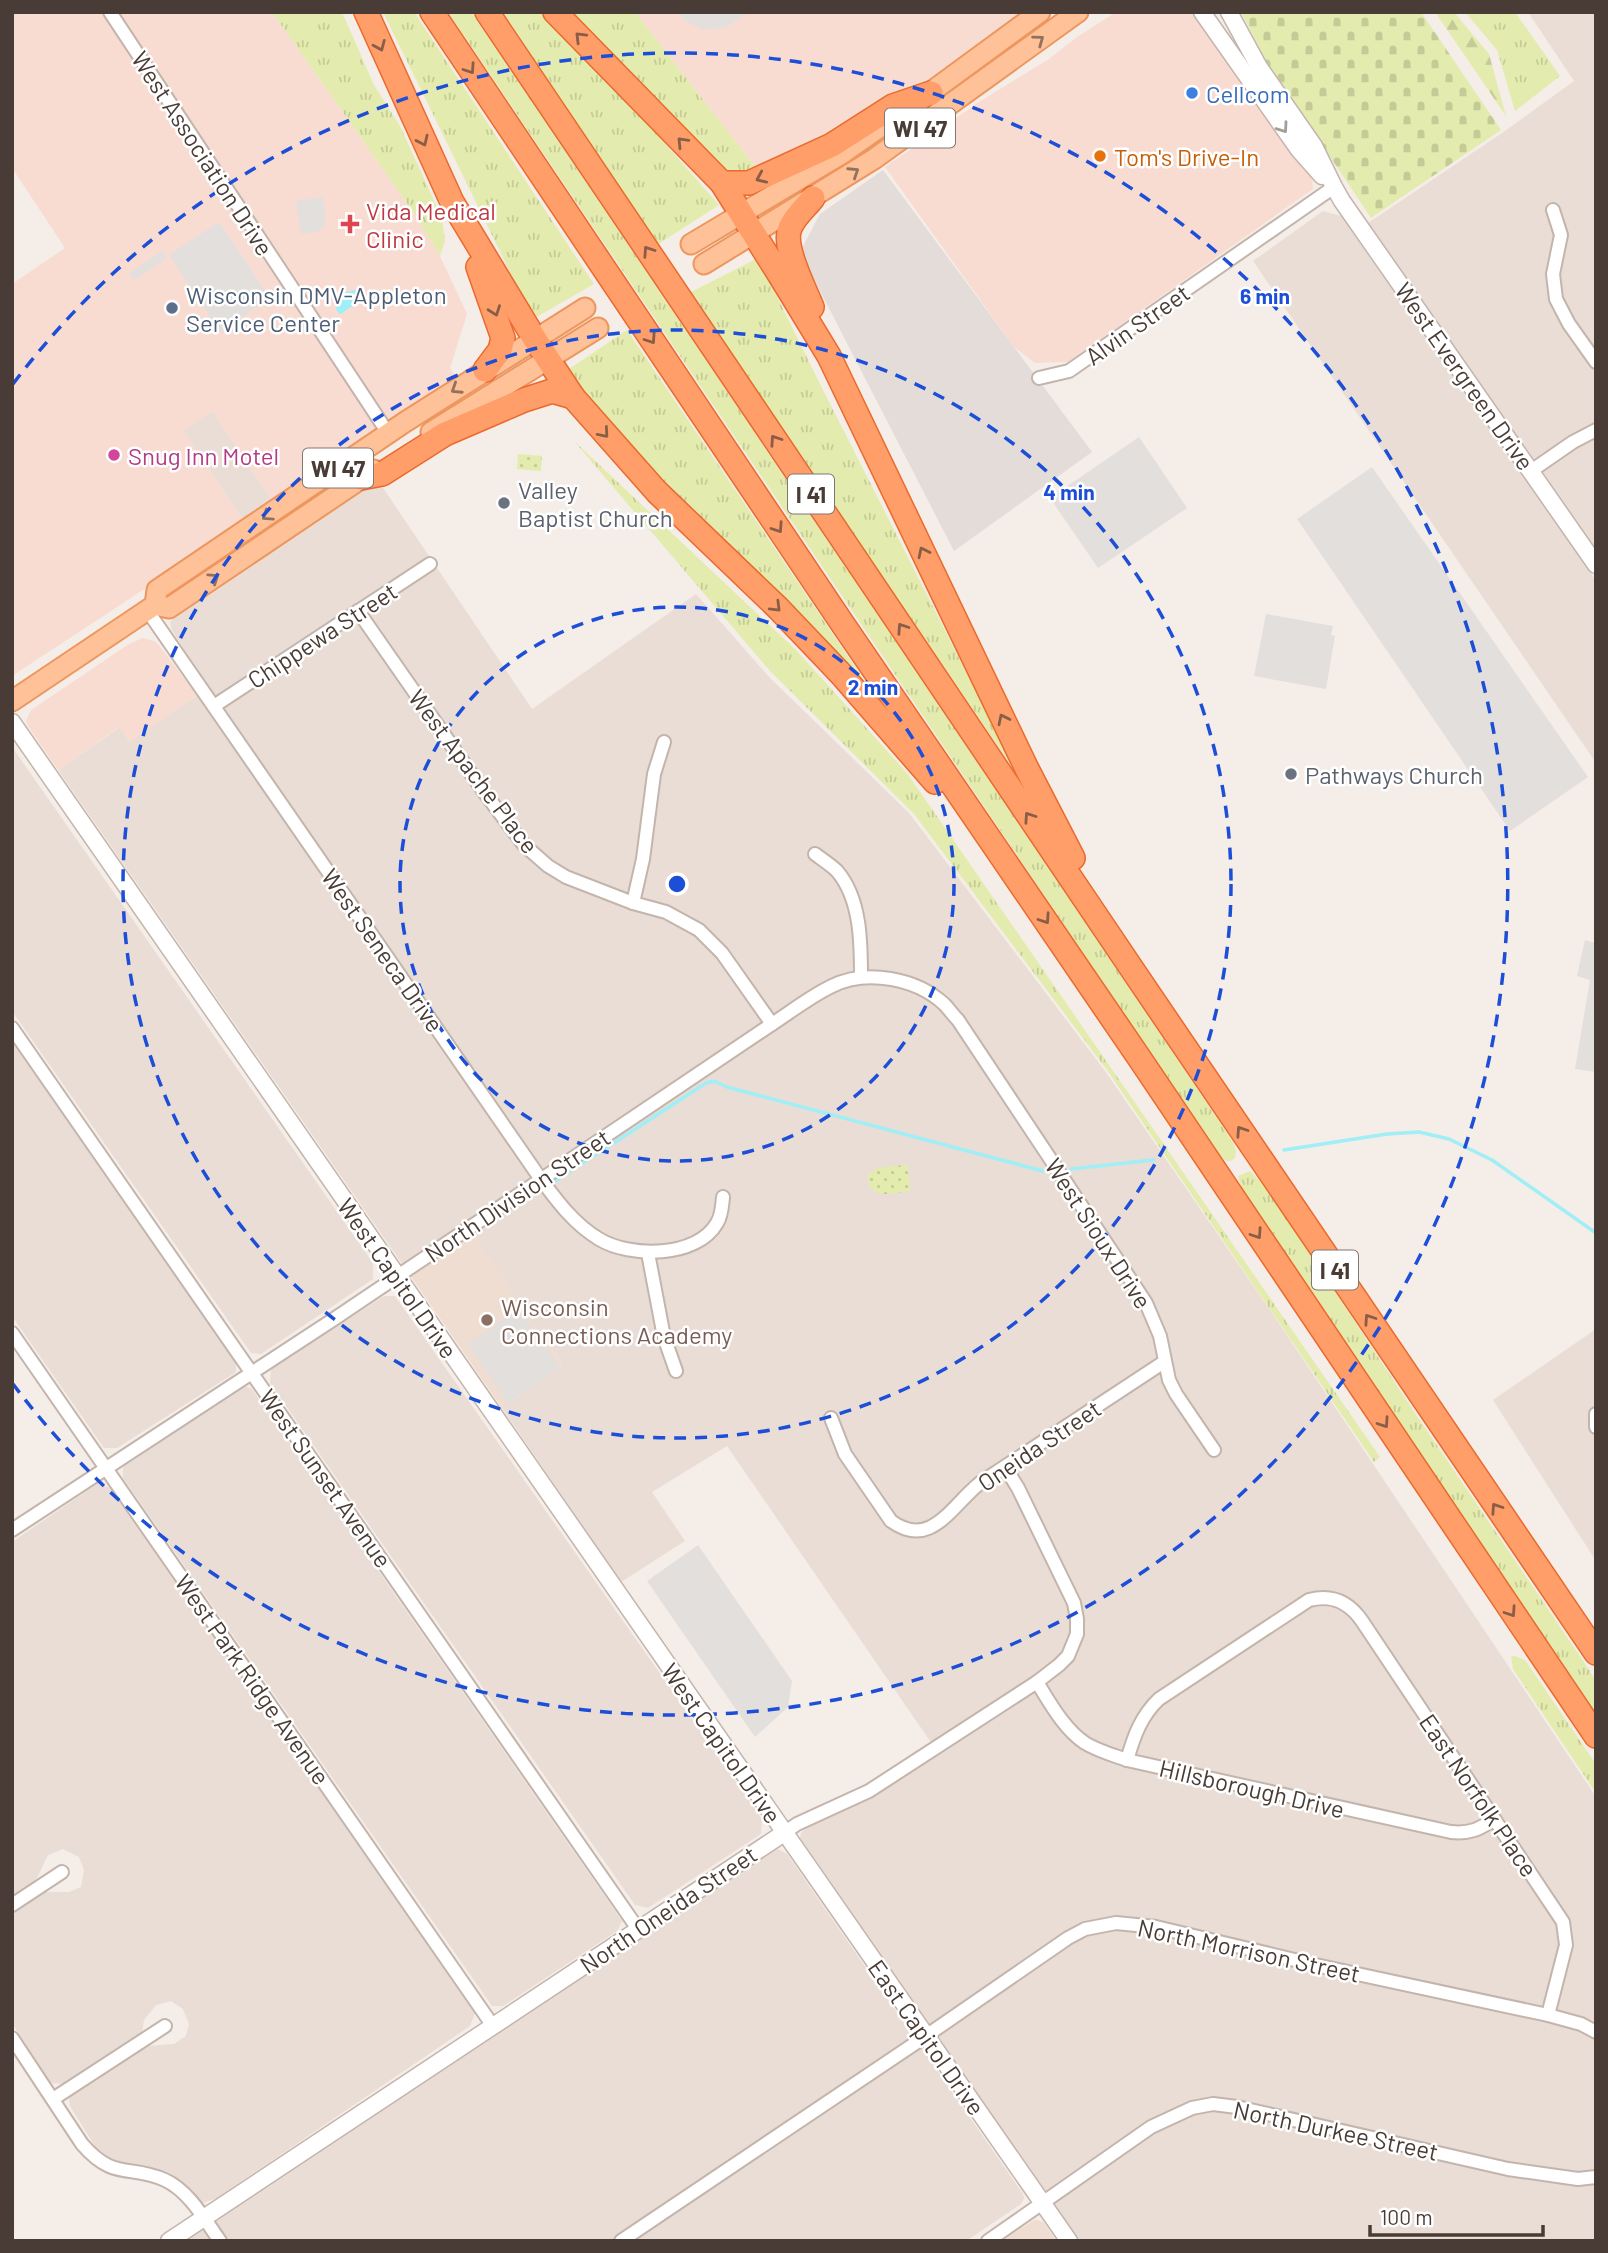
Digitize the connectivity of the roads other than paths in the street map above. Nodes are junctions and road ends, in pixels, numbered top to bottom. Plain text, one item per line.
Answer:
1 (110, 12) edge
2 (366, 12) edge
3 (432, 12) edge
4 (486, 12) edge
5 (555, 12) edge
6 (1040, 12) edge
7 (1078, 12) edge
8 (1202, 12) edge
9 (1213, 12) edge
10 (1229, 12) edge
11 (930, 93) junction
12 (1282, 100) junction
13 (722, 183) junction
14 (1334, 187) junction
15 (813, 198) junction
16 (452, 202) junction
17 (1553, 210) dead end
18 (741, 213) junction
19 (754, 234) junction
20 (691, 244) dead end
21 (704, 264) dead end
22 (585, 308) dead end
23 (598, 328) dead end
24 (542, 350) junction
25 (829, 356) junction
26 (1596, 362) edge
27 (485, 370) junction
28 (1039, 378) dead end
29 (573, 397) junction
30 (1596, 430) edge
31 (388, 433) junction
32 (1531, 471) junction
33 (361, 478) junction
34 (429, 564) dead end
35 (1596, 565) edge
36 (151, 608) junction
37 (358, 611) junction
38 (12, 701) edge
39 (214, 706) junction
40 (12, 723) edge
41 (664, 741) dead end
42 (815, 854) dead end
43 (1006, 862) junction
44 (633, 903) junction
45 (1136, 975) junction
46 (861, 977) junction
47 (772, 1024) junction
48 (12, 1028) edge
49 (540, 1178) junction
50 (723, 1197) dead end
51 (648, 1253) junction
52 (397, 1276) junction
53 (12, 1333) edge
54 (1164, 1362) junction
55 (676, 1371) dead end
56 (252, 1372) junction
57 (1596, 1414) edge
58 (831, 1418) dead end
59 (1596, 1427) edge
60 (1214, 1450) dead end
61 (106, 1467) junction
62 (1005, 1467) junction
63 (12, 1530) edge
64 (1596, 1653) edge
65 (1037, 1682) junction
66 (1596, 1736) edge
67 (1127, 1760) junction
68 (1494, 1819) junction
69 (784, 1833) junction
70 (62, 1872) dead end
71 (12, 1905) edge
72 (638, 1929) junction
73 (1548, 2015) junction
74 (165, 2026) dead end
75 (493, 2026) junction
76 (1596, 2032) edge
77 (926, 2036) junction
78 (12, 2038) edge
79 (53, 2099) junction
80 (1596, 2177) edge
81 (1043, 2204) junction
82 (204, 2218) junction
83 (169, 2241) edge
84 (220, 2241) edge
85 (621, 2241) edge
86 (988, 2241) edge
87 (1069, 2241) edge

1 - 31 street, West Association Drive
2 -> 16 highway
3 -> 43 highway, I 41
45 -> 4 highway, I 41
13 -> 5 highway
6 - 11 main road, WI 47
15 -> 7 main road, WI 47
8 -> 14 street, West Evergreen Drive
9 - 12 street
10 - 12 street, West Evergreen Drive
11 -> 13 highway
11 - 18 main road, WI 47
12 - 14 street, West Evergreen Drive
13 - 18 highway
14 - 28 street, Alvin Street
14 - 32 street, West Evergreen Drive
15 - 19 main road, WI 47
15 - 25 highway
16 - 24 highway
16 -> 27 highway
17 - 26 street
18 - 19 highway
18 - 20 main road, WI 47
19 - 21 main road, WI 47
19 - 25 highway
22 - 24 main road, WI 47
23 - 24 main road, WI 47
24 - 27 main road, WI 47
24 - 29 highway
24 - 33 main road, WI 47
45 -> 25 highway
27 -> 31 main road, WI 47
29 - 33 highway
29 -> 43 highway
30 - 32 street
31 -> 36 main road, WI 47
32 - 35 street, West Evergreen Drive
36 -> 33 main road, WI 47
34 - 37 street, Chippewa Street
36 - 38 main road, WI 47
36 - 39 street, West Seneca Drive
37 - 39 street, Chippewa Street
37 - 44 street, West Apache Place
39 - 49 street, West Seneca Drive
40 - 52 street, West Capitol Drive
41 - 44 street
42 - 46 street
43 -> 66 highway, I 41
44 - 47 street, West Apache Place
64 -> 45 highway, I 41
46 - 47 street, North Division Street
46 - 54 street, West Sioux Drive
47 - 49 street, North Division Street
48 - 56 street, West Sunset Avenue
49 - 51 street, West Seneca Drive
49 - 52 street, North Division Street
50 - 51 street
51 - 55 street
52 - 56 street, North Division Street
52 - 69 street, West Capitol Drive
53 - 61 street, West Park Ridge Avenue
54 - 60 street, West Sioux Drive
54 - 62 street, Oneida Street
56 - 61 street, North Division Street
56 - 72 street, West Sunset Avenue
57 - 59 street
58 - 62 street, Oneida Street
61 - 63 street, North Division Street
61 - 75 street, West Park Ridge Avenue
62 - 65 street, North Oneida Street
65 - 67 street, Hillsborough Drive
65 - 69 street, North Oneida Street
67 - 68 street, Hillsborough Drive
67 - 68 street, East Norfolk Place
68 - 73 street, East Norfolk Place
69 - 72 street, North Oneida Street
69 - 77 street, East Capitol Drive
70 - 71 street
72 - 75 street, North Oneida Street
73 - 76 street, North Morrison Street
73 - 77 street, North Morrison Street
74 - 79 street
75 - 82 street, North Oneida Street
77 - 81 street, East Capitol Drive
77 - 85 street, North Morrison Street
78 - 79 street
79 - 82 street
80 - 81 street, North Durkee Street
81 - 86 street, North Durkee Street
81 - 87 street, East Capitol Drive
82 - 83 street, North Oneida Street
82 - 84 street

